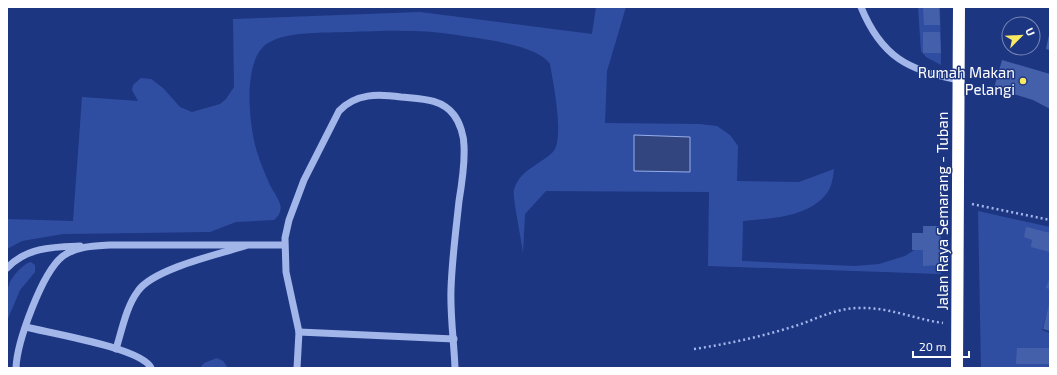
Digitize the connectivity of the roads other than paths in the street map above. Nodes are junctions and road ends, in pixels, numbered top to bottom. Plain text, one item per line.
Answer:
1 (861, 7) edge
2 (959, 7) edge
3 (959, 80) junction
4 (251, 244) junction
5 (110, 245) junction
6 (284, 245) junction
7 (7, 268) edge
8 (26, 328) junction
9 (299, 332) junction
10 (454, 339) junction
11 (116, 348) junction
12 (16, 368) edge
13 (150, 368) edge
14 (297, 368) edge
15 (455, 368) edge
16 (957, 368) edge

1 - 3 lane
2 - 3 highway, Jalan Raya Semarang - Tuban
3 - 16 highway, Jalan Raya Semarang - Tuban
4 - 5 lane
4 - 6 lane
4 - 11 lane
5 - 7 lane
5 - 8 lane
6 - 9 lane
6 - 10 lane
8 - 11 lane
8 - 12 lane
9 - 10 lane
9 - 14 lane
10 - 15 lane
11 - 13 lane

